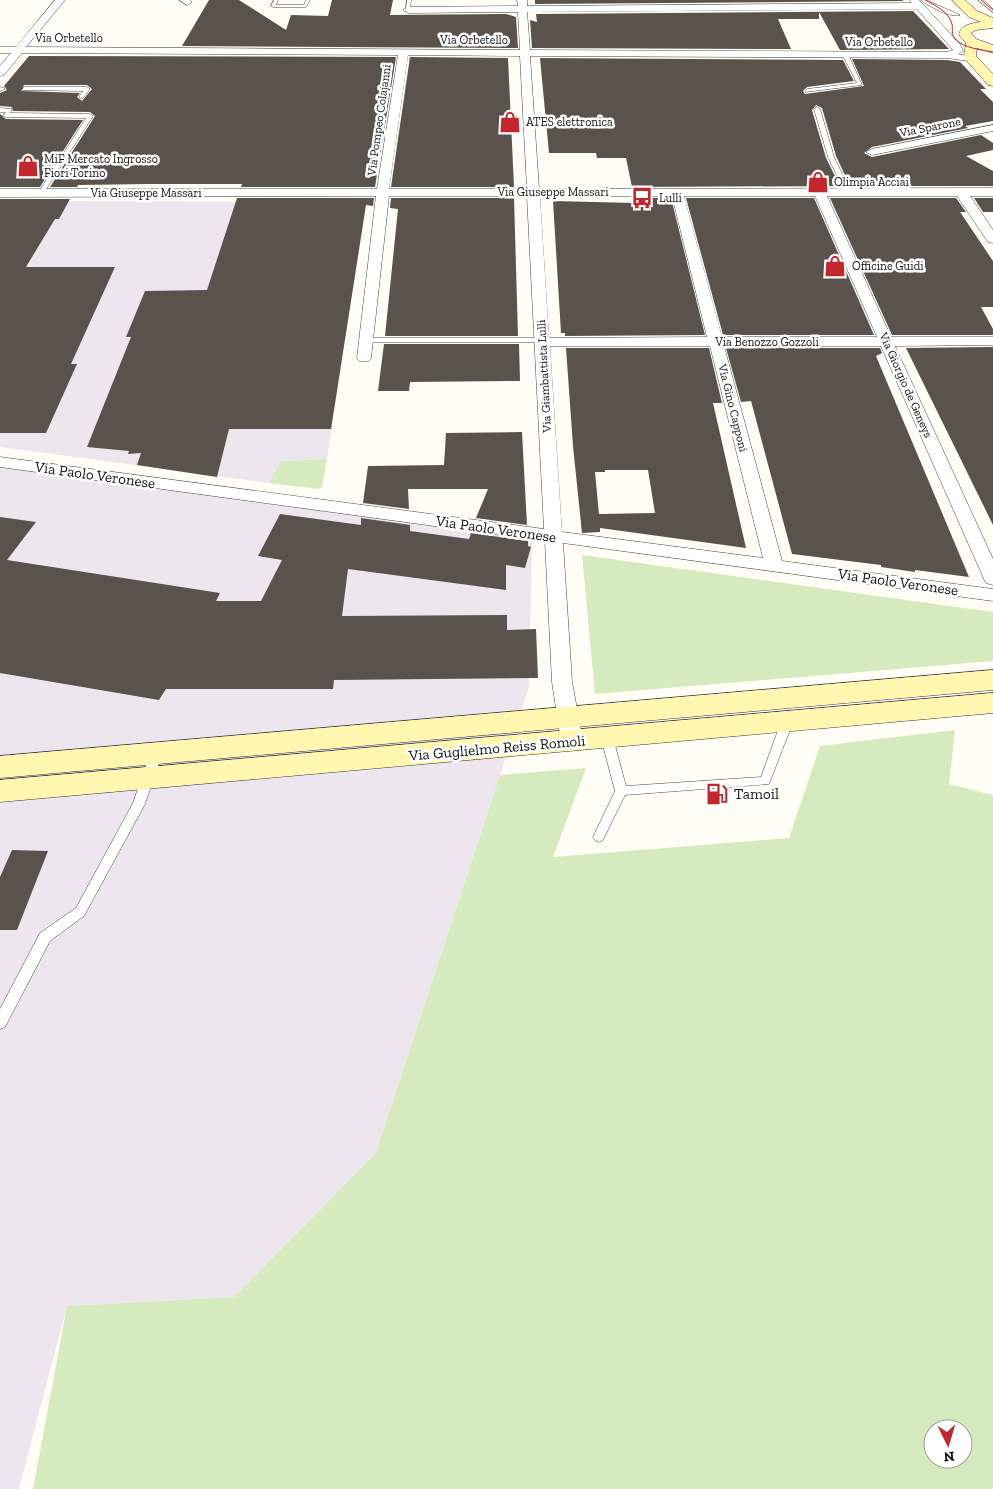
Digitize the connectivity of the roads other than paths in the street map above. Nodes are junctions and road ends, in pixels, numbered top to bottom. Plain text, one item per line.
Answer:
1 (60, 0) edge
2 (276, 0) edge
3 (308, 0) edge
4 (410, 0) edge
5 (939, 0) edge
6 (958, 0) edge
7 (980, 0) edge
8 (919, 2) edge
9 (523, 5) edge
10 (408, 10) joint
11 (993, 11) edge
12 (958, 15) junction
13 (993, 23) edge
14 (967, 29) junction
15 (972, 42) junction
16 (993, 49) edge
17 (0, 50) edge
18 (18, 50) junction
19 (403, 52) junction
20 (524, 52) junction
21 (845, 54) junction
22 (948, 55) junction
23 (993, 55) edge
24 (972, 60) junction
25 (993, 66) edge
26 (0, 73) edge
27 (993, 82) edge
28 (24, 89) dead end
29 (807, 91) dead end
30 (82, 97) dead end
31 (817, 109) dead end
32 (0, 110) edge
33 (993, 128) edge
34 (872, 152) dead end
35 (383, 192) junction
36 (532, 192) junction
37 (677, 192) junction
38 (819, 192) junction
39 (848, 192) junction
40 (961, 192) junction
41 (993, 192) edge
42 (0, 193) edge
43 (41, 193) junction
44 (993, 240) edge
45 (367, 340) junction
46 (542, 341) junction
47 (993, 341) edge
48 (716, 342) junction
49 (886, 342) junction
50 (364, 358) dead end
51 (0, 462) edge
52 (553, 537) junction
53 (774, 566) junction
54 (993, 579) edge
55 (993, 595) edge
56 (991, 698) edge
57 (787, 722) junction
58 (570, 729) junction
59 (607, 738) junction
60 (152, 766) junction
61 (0, 767) edge
62 (621, 791) junction
63 (0, 792) edge
64 (599, 837) dead end
65 (0, 1023) edge

1 - 18 street
2 - 3 lane
4 - 10 lane
5 - 12 main road
6 - 13 main road
7 - 11 lane
8 - 9 street
8 - 12 lane
8 - 22 street
9 - 10 street
9 - 20 street, Via Giambattista Lulli
12 - 14 main road
13 - 14 main road
14 - 15 main road
15 - 16 main road
15 - 24 main road
17 - 18 street, Via Orbetello
18 - 19 street, Via Orbetello
18 - 26 street
19 - 20 street, Via Orbetello
19 - 35 street, Via Pompeo Colajanni
20 - 21 street, Via Orbetello
20 - 36 street, Via Giambattista Lulli
21 - 22 street, Via Orbetello
21 - 29 lane
22 - 24 street, Via Orbetello
23 - 25 main road
24 - 27 main road
28 - 30 lane
31 - 39 lane
32 - 43 lane
33 - 34 street, Via Sparone
35 - 36 street, Via Giuseppe Massari
35 - 43 street, Via Giuseppe Massari
35 - 45 street
36 - 37 street, Via Giuseppe Massari
36 - 46 street, Via Giambattista Lulli
37 - 38 street, Via Giuseppe Massari
37 - 48 street, Via Gino Capponi
38 - 39 street, Via Giuseppe Massari
38 - 49 street, Via Giorgio de Geneys
39 - 40 street, Via Giuseppe Massari
40 - 41 street, Via Giuseppe Massari
40 - 44 street
42 - 43 street, Via Giuseppe Massari
45 - 46 lane
45 - 50 street
46 - 48 street, Via Benozzo Gozzoli
46 - 52 street, Via Giambattista Lulli
47 - 49 street, Via Benozzo Gozzoli
48 - 49 street, Via Benozzo Gozzoli
48 - 53 street, Via Gino Capponi
49 - 54 street, Via Giorgio de Geneys
51 - 52 street, Via Paolo Veronese
52 - 53 street, Via Paolo Veronese
52 - 58 street, Via Giambattista Lulli
53 - 55 street, Via Paolo Veronese
56 - 57 main road, Via Guglielmo Reiss Romoli
56 - 58 main road, Via Guglielmo Reiss Romoli
57 - 59 main road, Via Guglielmo Reiss Romoli
57 - 62 lane
58 - 59 main road, Via Guglielmo Reiss Romoli
58 - 60 main road, Via Guglielmo Reiss Romoli
59 - 62 lane
60 - 61 main road, Via Guglielmo Reiss Romoli
60 - 63 main road, Via Guglielmo Reiss Romoli
60 - 65 lane
62 - 64 lane

